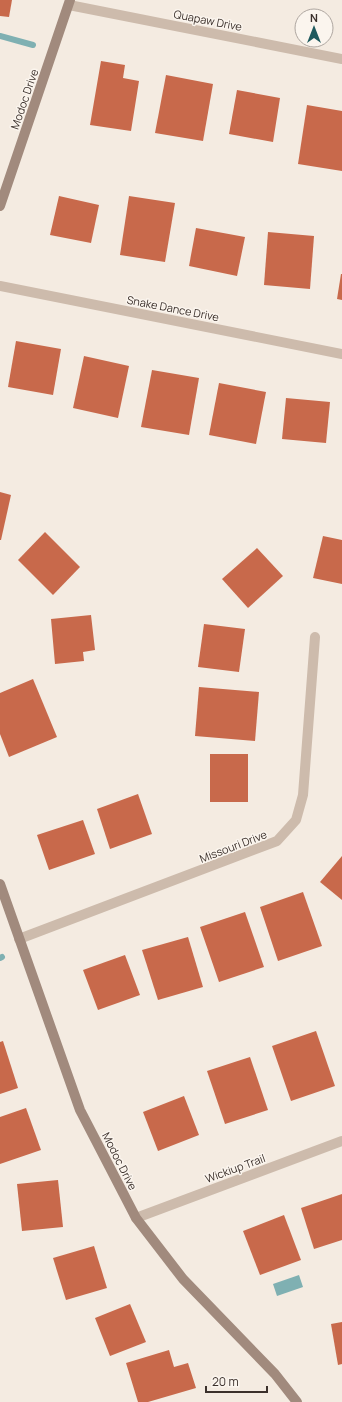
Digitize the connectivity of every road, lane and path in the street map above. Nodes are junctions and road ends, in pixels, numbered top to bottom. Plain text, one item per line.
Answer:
1 (69, 2) edge
2 (342, 59) edge
3 (0, 206) edge
4 (0, 286) edge
5 (342, 354) edge
6 (315, 636) dead end
7 (0, 884) edge
8 (19, 939) junction
9 (342, 1141) edge
10 (136, 1218) junction
11 (297, 1402) edge

1 - 2 street, Quapaw Drive
1 - 3 street, Modoc Drive
4 - 5 street, Snake Dance Drive
6 - 8 street, Missouri Drive
7 - 8 street, Modoc Drive
8 - 10 street, Modoc Drive
9 - 10 street, Wickiup Trail
10 - 11 street, Modoc Drive

